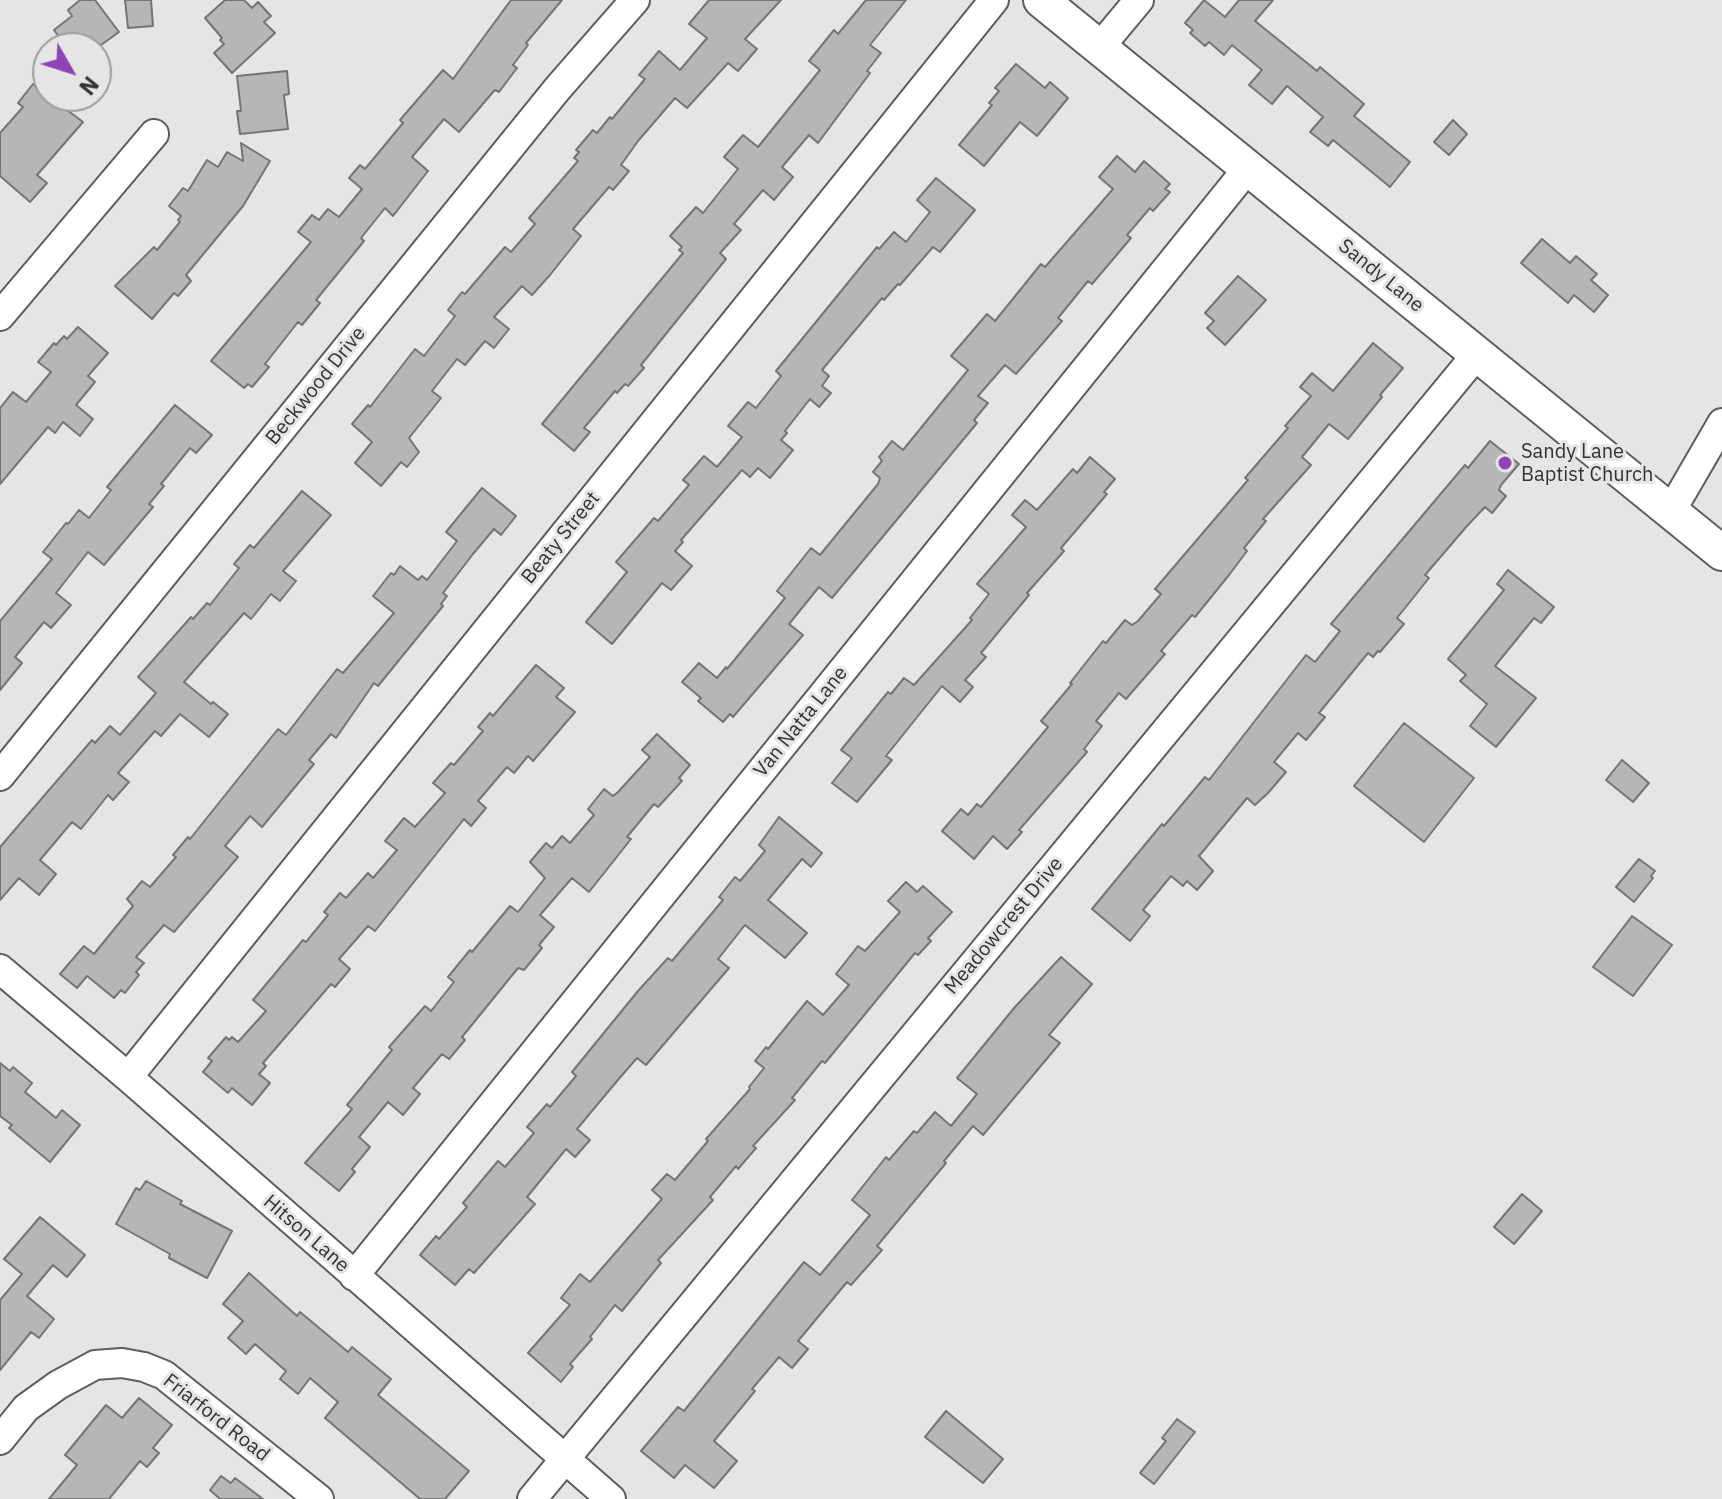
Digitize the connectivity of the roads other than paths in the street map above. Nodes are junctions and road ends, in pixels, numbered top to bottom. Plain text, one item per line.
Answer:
1 (635, 0) edge
2 (994, 0) edge
3 (1041, 0) edge
4 (1139, 0) edge
5 (1099, 48) junction
6 (154, 134) dead end
7 (1248, 168) junction
8 (0, 316) edge
9 (1477, 354) junction
10 (1722, 423) edge
11 (1671, 511) junction
12 (1722, 553) edge
13 (0, 776) edge
14 (0, 969) edge
15 (128, 1077) junction
16 (354, 1276) junction
17 (0, 1440) edge
18 (565, 1460) junction
19 (319, 1499) edge
20 (532, 1499) edge
21 (611, 1499) edge

1 - 13 street, Beckwood Drive
2 - 15 street, Beaty Street
3 - 5 street, Sandy Lane
4 - 5 street
5 - 7 street, Sandy Lane
6 - 8 street
7 - 9 street, Sandy Lane
7 - 16 street, Van Natta Lane
9 - 11 street, Sandy Lane
9 - 18 street, Meadowcrest Drive
10 - 11 street
11 - 12 street, Sandy Lane
14 - 15 street, Hitson Lane
15 - 16 street, Hitson Lane
16 - 18 street, Hitson Lane
17 - 19 street, Friarford Road
18 - 20 street, Meadowcrest Drive
18 - 21 street, Hitson Lane

